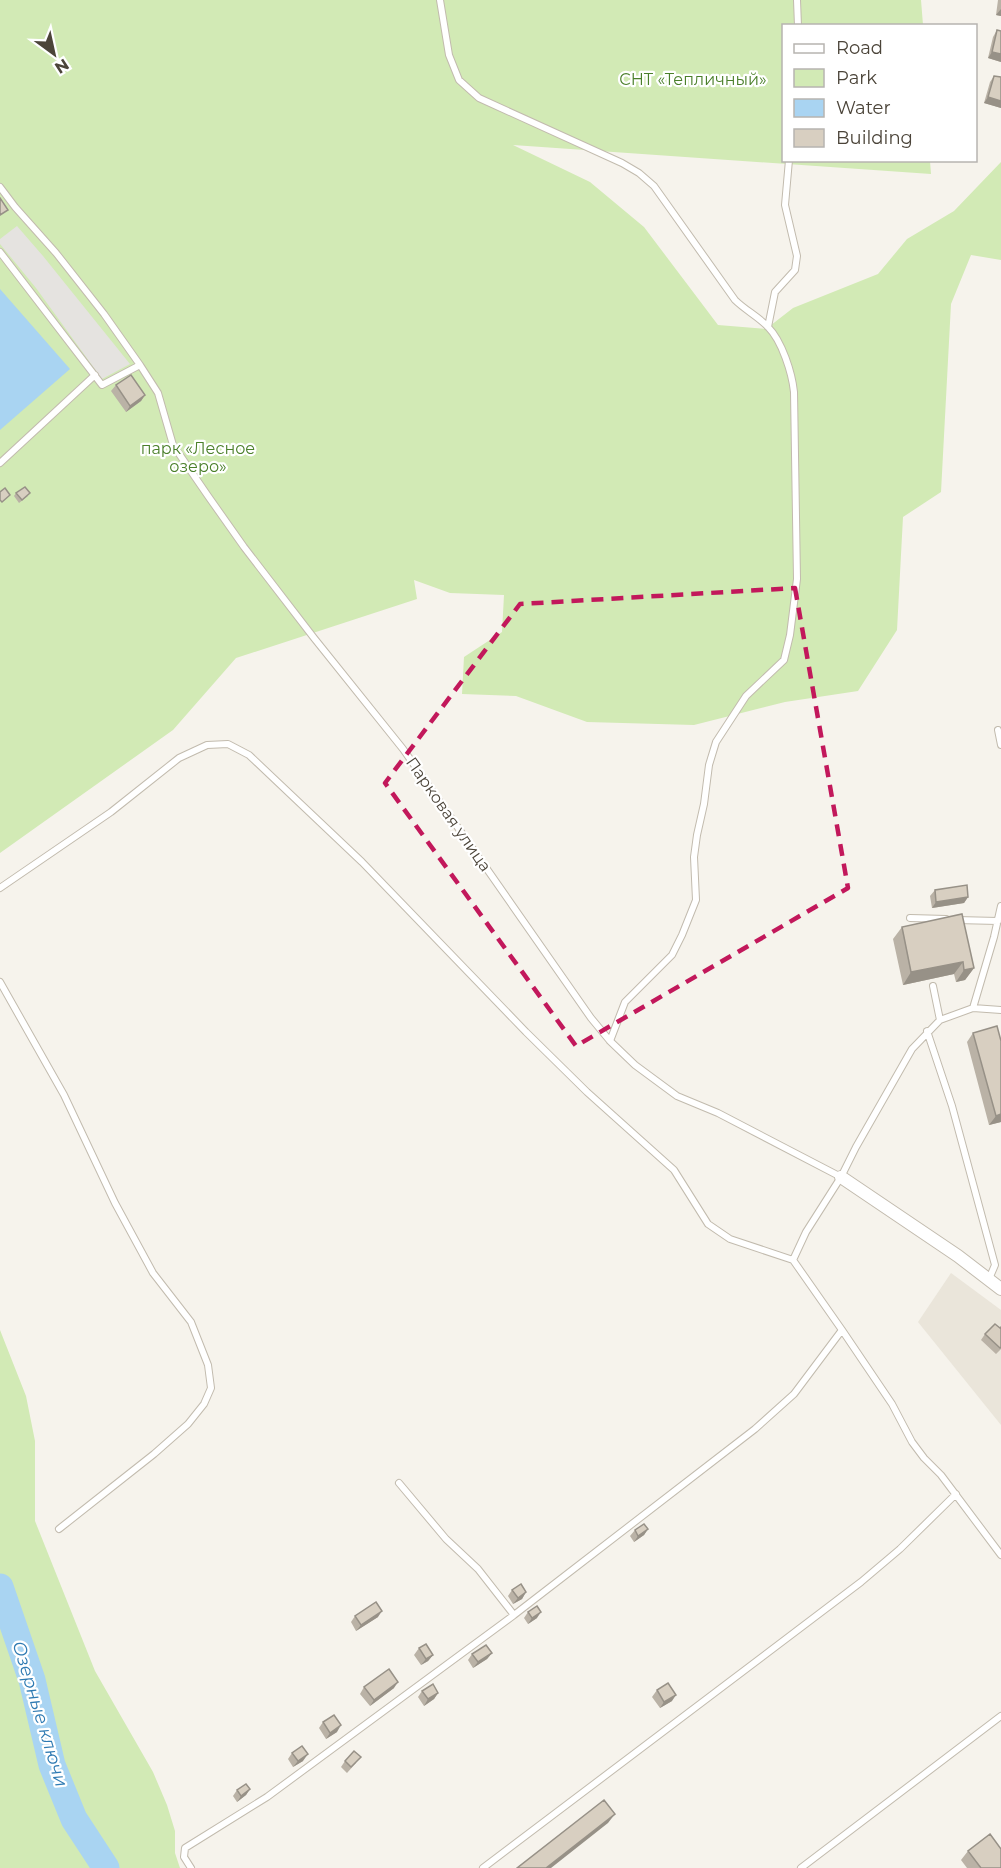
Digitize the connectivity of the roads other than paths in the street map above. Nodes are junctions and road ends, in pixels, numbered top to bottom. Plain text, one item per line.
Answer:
1 (440, 0) edge
2 (797, 0) edge
3 (798, 24) edge
4 (789, 162) edge
5 (0, 187) edge
6 (0, 252) edge
7 (768, 327) junction
8 (140, 365) junction
9 (95, 375) junction
10 (0, 463) edge
11 (998, 730) dead end
12 (1001, 745) edge
13 (0, 888) edge
14 (1001, 906) edge
15 (910, 918) dead end
16 (998, 921) junction
17 (998, 938) edge
18 (0, 982) edge
19 (933, 986) dead end
20 (973, 1008) junction
21 (1001, 1010) edge
22 (940, 1020) junction
23 (927, 1031) junction
24 (610, 1041) junction
25 (841, 1177) junction
26 (793, 1260) junction
27 (989, 1279) junction
28 (1001, 1289) edge
29 (842, 1330) junction
30 (399, 1483) dead end
31 (956, 1494) junction
32 (59, 1529) dead end
33 (1001, 1555) edge
34 (514, 1615) junction
35 (1001, 1716) edge
36 (191, 1868) edge
37 (483, 1868) edge
38 (801, 1868) edge

1 - 7 lane
2 - 3 lane
4 - 7 lane
5 - 8 lane, Парковая улица
6 - 9 lane
7 - 24 lane
8 - 9 lane
8 - 24 lane, Парковая улица
9 - 10 lane
11 - 12 lane
13 - 26 lane
14 - 16 lane
15 - 16 lane
16 - 17 lane
17 - 20 lane
18 - 32 lane
19 - 22 lane
20 - 21 lane
20 - 22 lane
22 - 23 lane
23 - 25 lane
23 - 27 lane
24 - 25 lane, Парковая улица
25 - 26 lane
25 - 27 street
26 - 29 lane
27 - 28 street
29 - 31 lane
29 - 34 lane
30 - 34 lane
31 - 33 lane
31 - 37 lane
34 - 36 lane
35 - 38 lane

